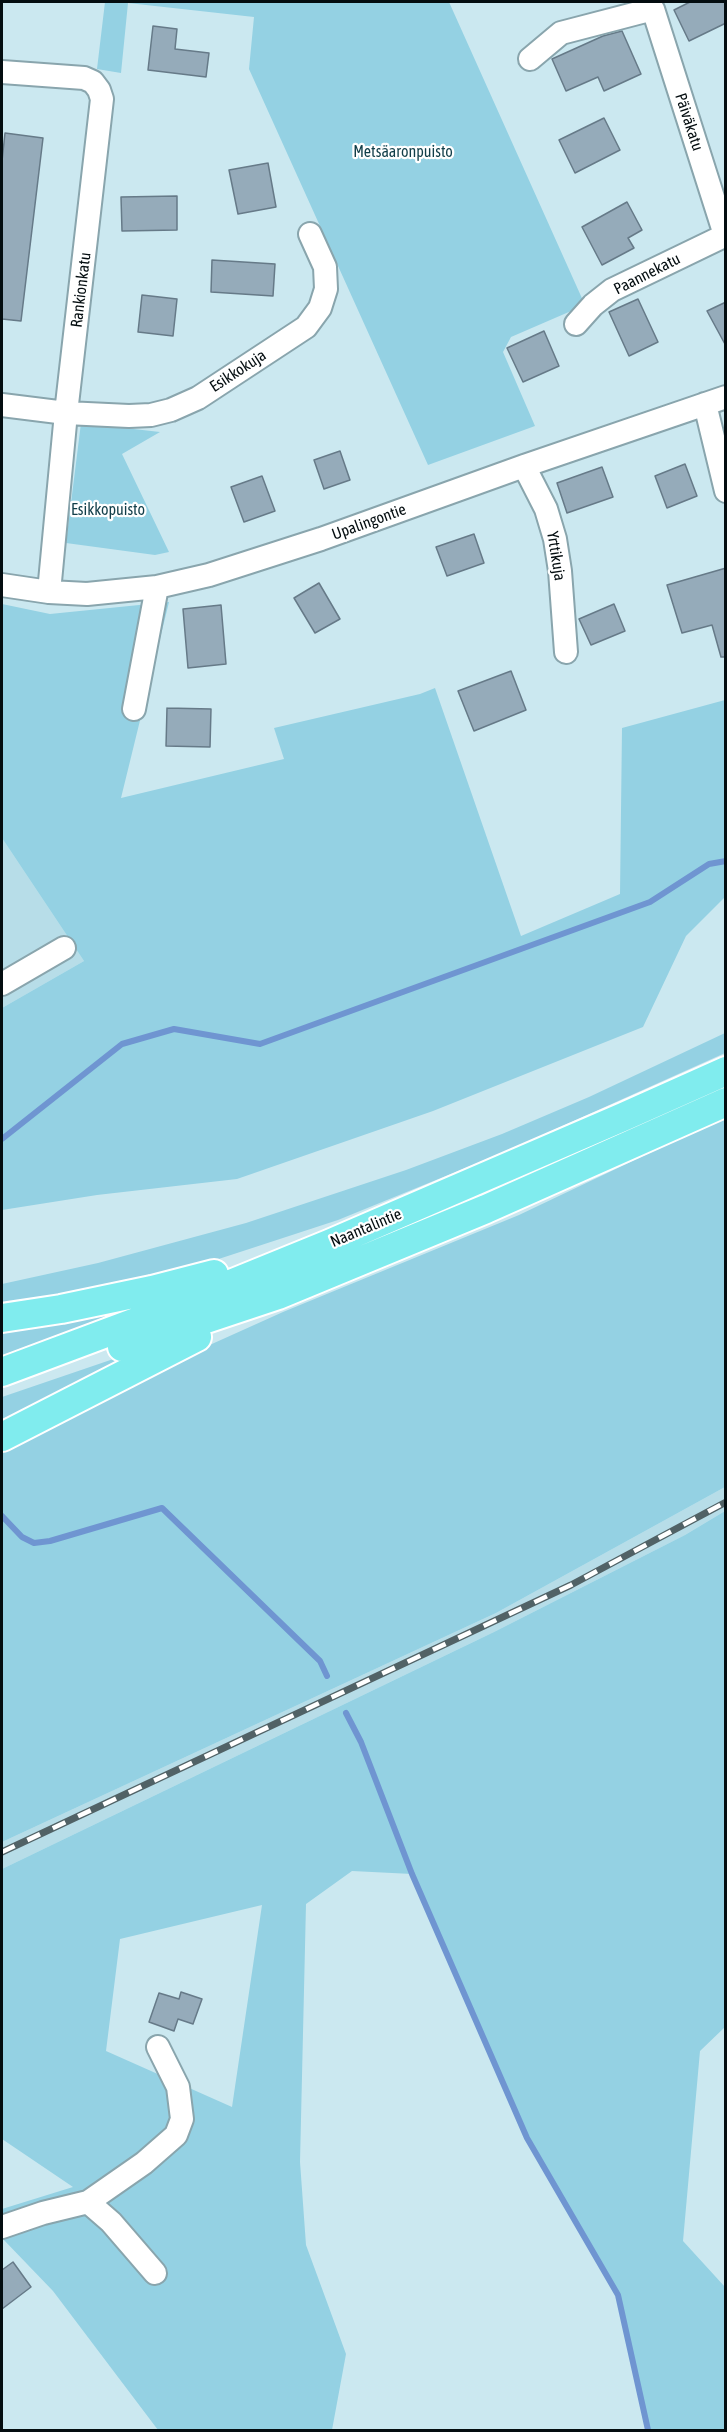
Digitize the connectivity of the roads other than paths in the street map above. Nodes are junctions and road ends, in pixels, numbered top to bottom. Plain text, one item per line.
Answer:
1 (661, 5) edge
2 (530, 59) dead end
3 (2, 78) edge
4 (310, 234) dead end
5 (725, 235) edge
6 (576, 324) dead end
7 (715, 400) edge
8 (2, 405) edge
9 (66, 413) junction
10 (524, 466) junction
11 (726, 491) edge
12 (2, 585) edge
13 (157, 587) junction
14 (49, 592) junction
15 (566, 652) dead end
16 (134, 709) dead end
17 (64, 948) dead end
18 (2, 984) edge
19 (726, 1071) edge
20 (726, 1102) edge
21 (329, 1244) junction
22 (278, 1295) junction
23 (2, 1318) edge
24 (2, 1372) edge
25 (2, 1388) edge
26 (2, 1437) edge
27 (158, 2047) dead end
28 (88, 2202) junction
29 (2, 2227) edge
30 (155, 2273) dead end

1 - 2 street, Päiväkatu
1 - 5 street, Päiväkatu
3 - 9 street, Rankionkatu
4 - 9 street, Esikkokuja
5 - 6 street, Paannekatu
7 - 10 street, Upalingontie
7 - 11 street
8 - 9 street, Esikkokuja
9 - 14 street, Rankionkatu
10 - 13 street, Upalingontie
10 - 15 street, Yrttikuja
12 - 14 street, Upalingontie
13 - 14 street, Upalingontie
13 - 16 street
17 - 18 street
19 - 21 main road, Naantalintie
20 - 22 main road, Naantalintie
21 - 23 main road
21 - 24 main road, Naantalintie
22 - 25 main road, Naantalintie
22 - 26 main road
27 - 28 street
28 - 29 street
28 - 30 street

